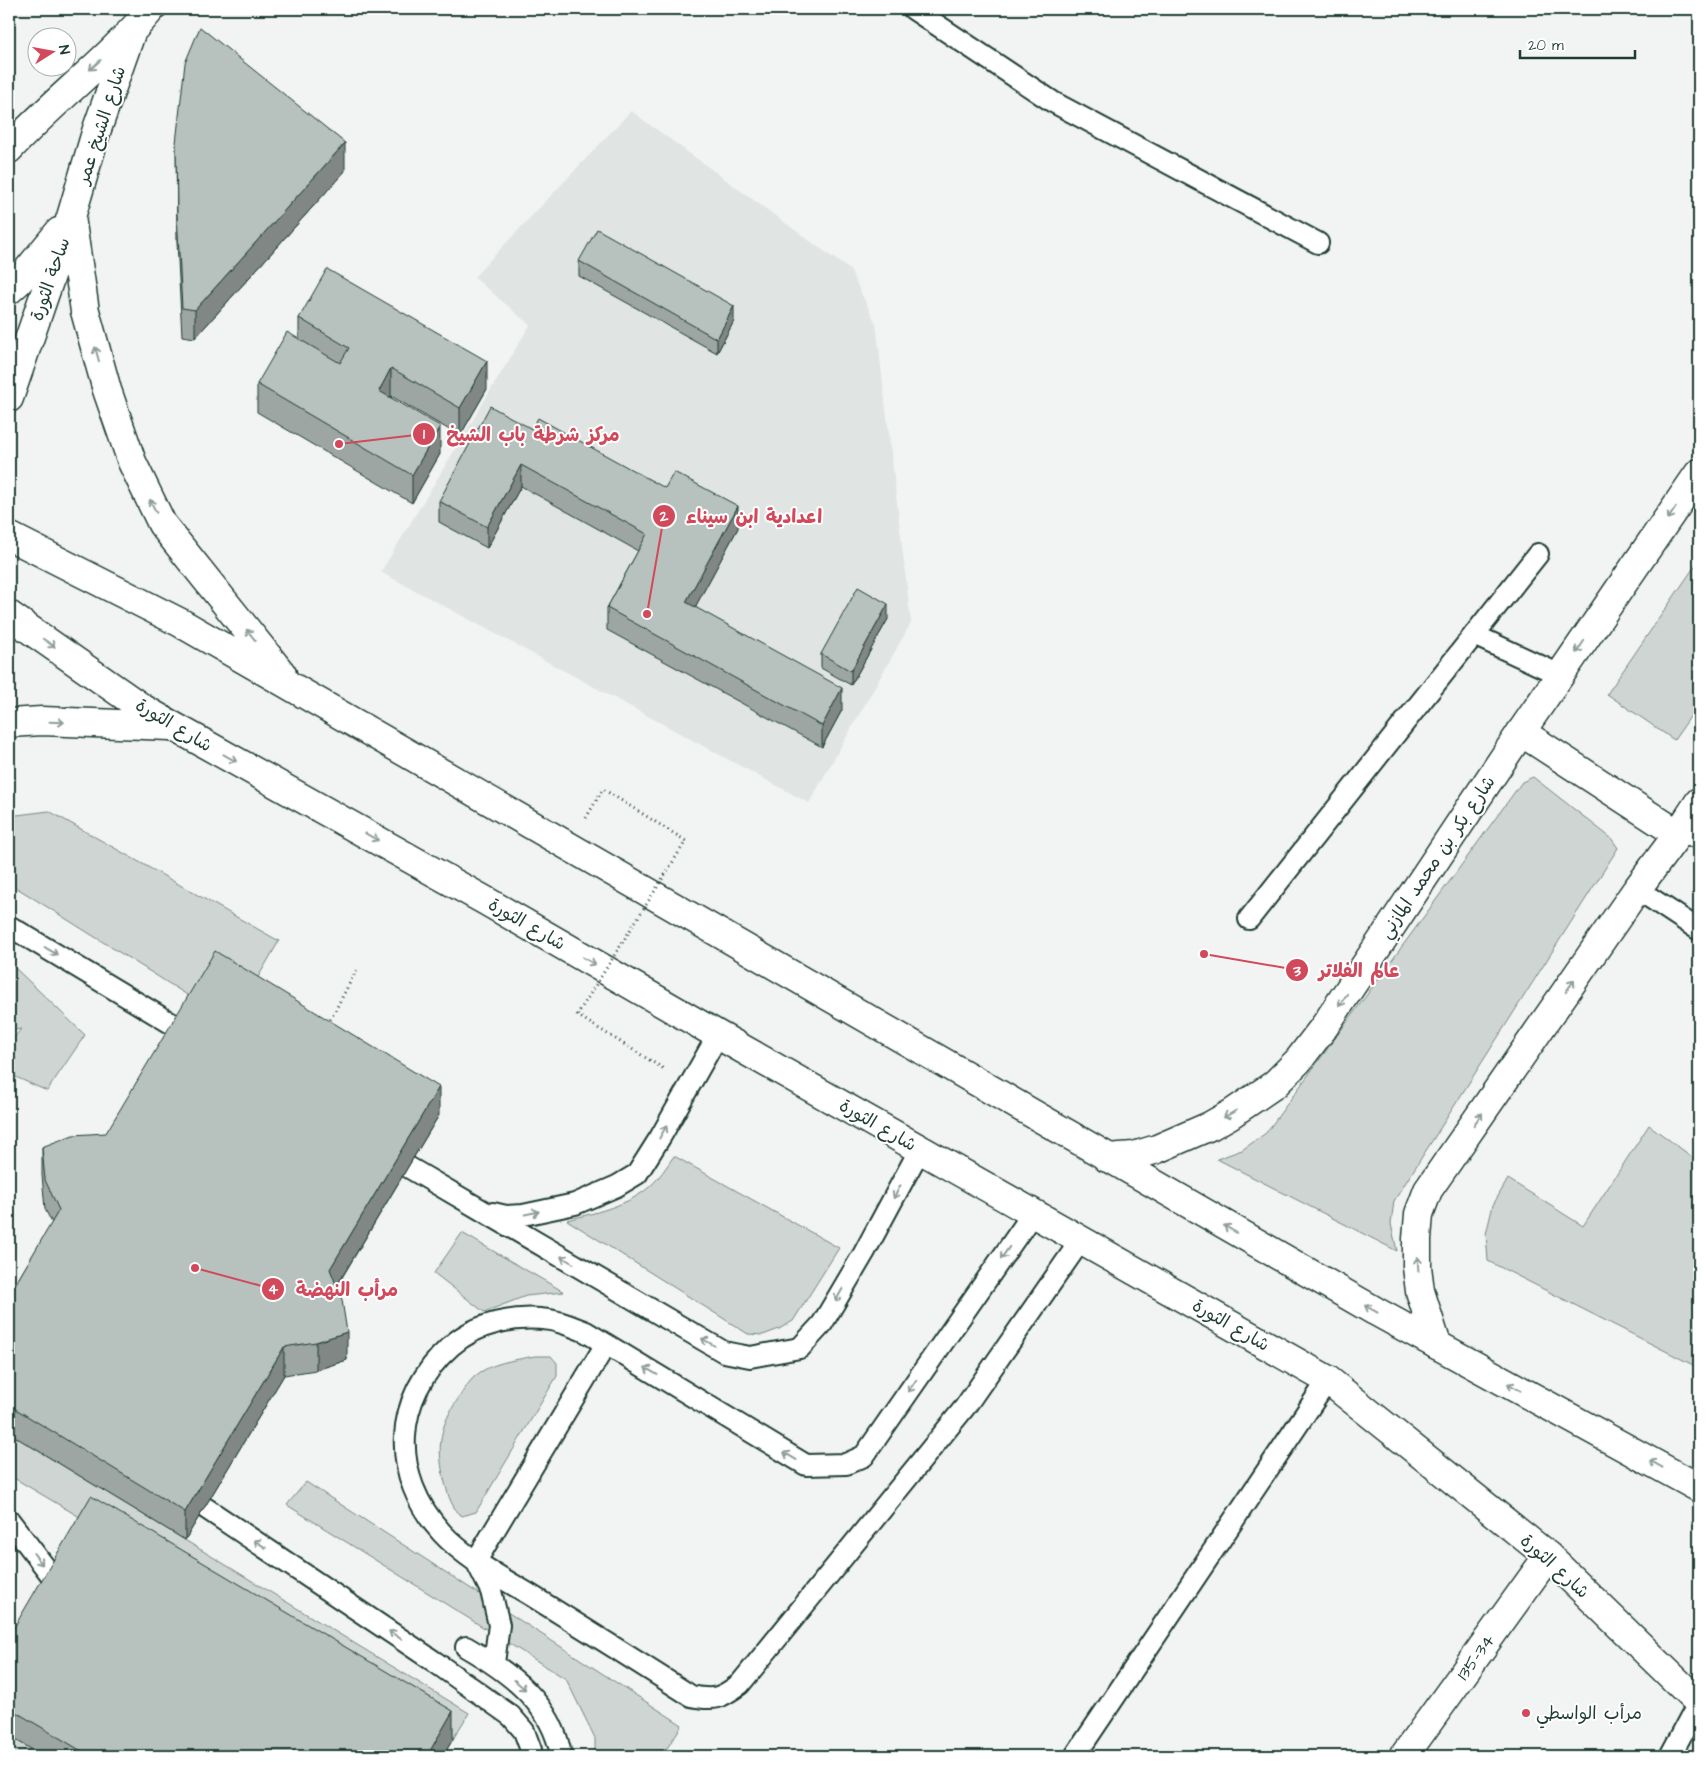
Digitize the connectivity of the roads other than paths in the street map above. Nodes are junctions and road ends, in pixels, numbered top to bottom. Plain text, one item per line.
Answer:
1 (151, 9) edge
2 (913, 9) edge
3 (131, 32) junction
4 (9, 149) edge
5 (71, 218) junction
6 (1318, 242) dead end
7 (9, 290) edge
8 (9, 398) edge
9 (1699, 472) edge
10 (9, 536) edge
11 (1538, 554) dead end
12 (9, 615) edge
13 (1474, 635) junction
14 (1560, 675) junction
15 (293, 686) junction
16 (9, 723) edge
17 (173, 726) junction
18 (1521, 732) junction
19 (1699, 802) edge
20 (1689, 835) edge
21 (1637, 889) junction
22 (1248, 919) dead end
23 (9, 926) edge
24 (1699, 930) edge
25 (184, 1031) edge
26 (718, 1035) junction
27 (920, 1149) junction
28 (1107, 1158) junction
29 (1033, 1213) junction
30 (1081, 1240) junction
31 (606, 1344) junction
32 (1437, 1345) junction
33 (1328, 1380) junction
34 (1699, 1488) edge
35 (204, 1507) edge
36 (9, 1520) edge
37 (1548, 1556) junction
38 (476, 1561) junction
39 (84, 1595) edge
40 (466, 1647) dead end
41 (494, 1663) junction
42 (1699, 1702) edge
43 (531, 1756) edge
44 (561, 1756) edge
45 (1076, 1756) edge
46 (1404, 1756) edge
47 (1670, 1756) edge

1 - 3 main road, شارع الشيخ عمر
2 - 6 lane
3 -> 4 main road, شارع الشيخ عمر
3 - 5 main road, شارع الشيخ عمر
5 - 7 main road
5 - 8 main road, ساحة الثورة
15 -> 5 main road
9 -> 14 main road, شارع بكر بن محمد المازني
10 - 15 main road
11 - 13 lane
12 -> 17 main road, شارع الثورة
13 - 14 lane
13 - 22 lane
14 - 18 main road, شارع بكر بن محمد المازني
15 - 28 main road
16 -> 17 main road
17 -> 26 main road, شارع الثورة
18 - 20 main road
18 -> 28 main road, شارع بكر بن محمد المازني
19 - 20 main road
20 - 21 main road
21 - 24 lane
32 -> 21 main road
23 -> 25 lane
26 - 27 main road, شارع الثورة
27 -> 26 lane
27 - 29 main road, شارع الثورة
32 -> 28 main road
29 - 30 main road, شارع الثورة
29 -> 31 lane
30 - 33 main road, شارع الثورة
30 - 38 lane
31 - 38 lane
31 - 38 lane
34 -> 32 main road
33 - 37 main road, شارع الثورة
33 - 45 lane
43 -> 35 lane
36 -> 39 lane
37 - 42 main road, شارع الثورة
37 - 46 main road, 135-34
38 - 41 lane
40 - 41 lane
41 -> 44 lane
42 - 47 lane

